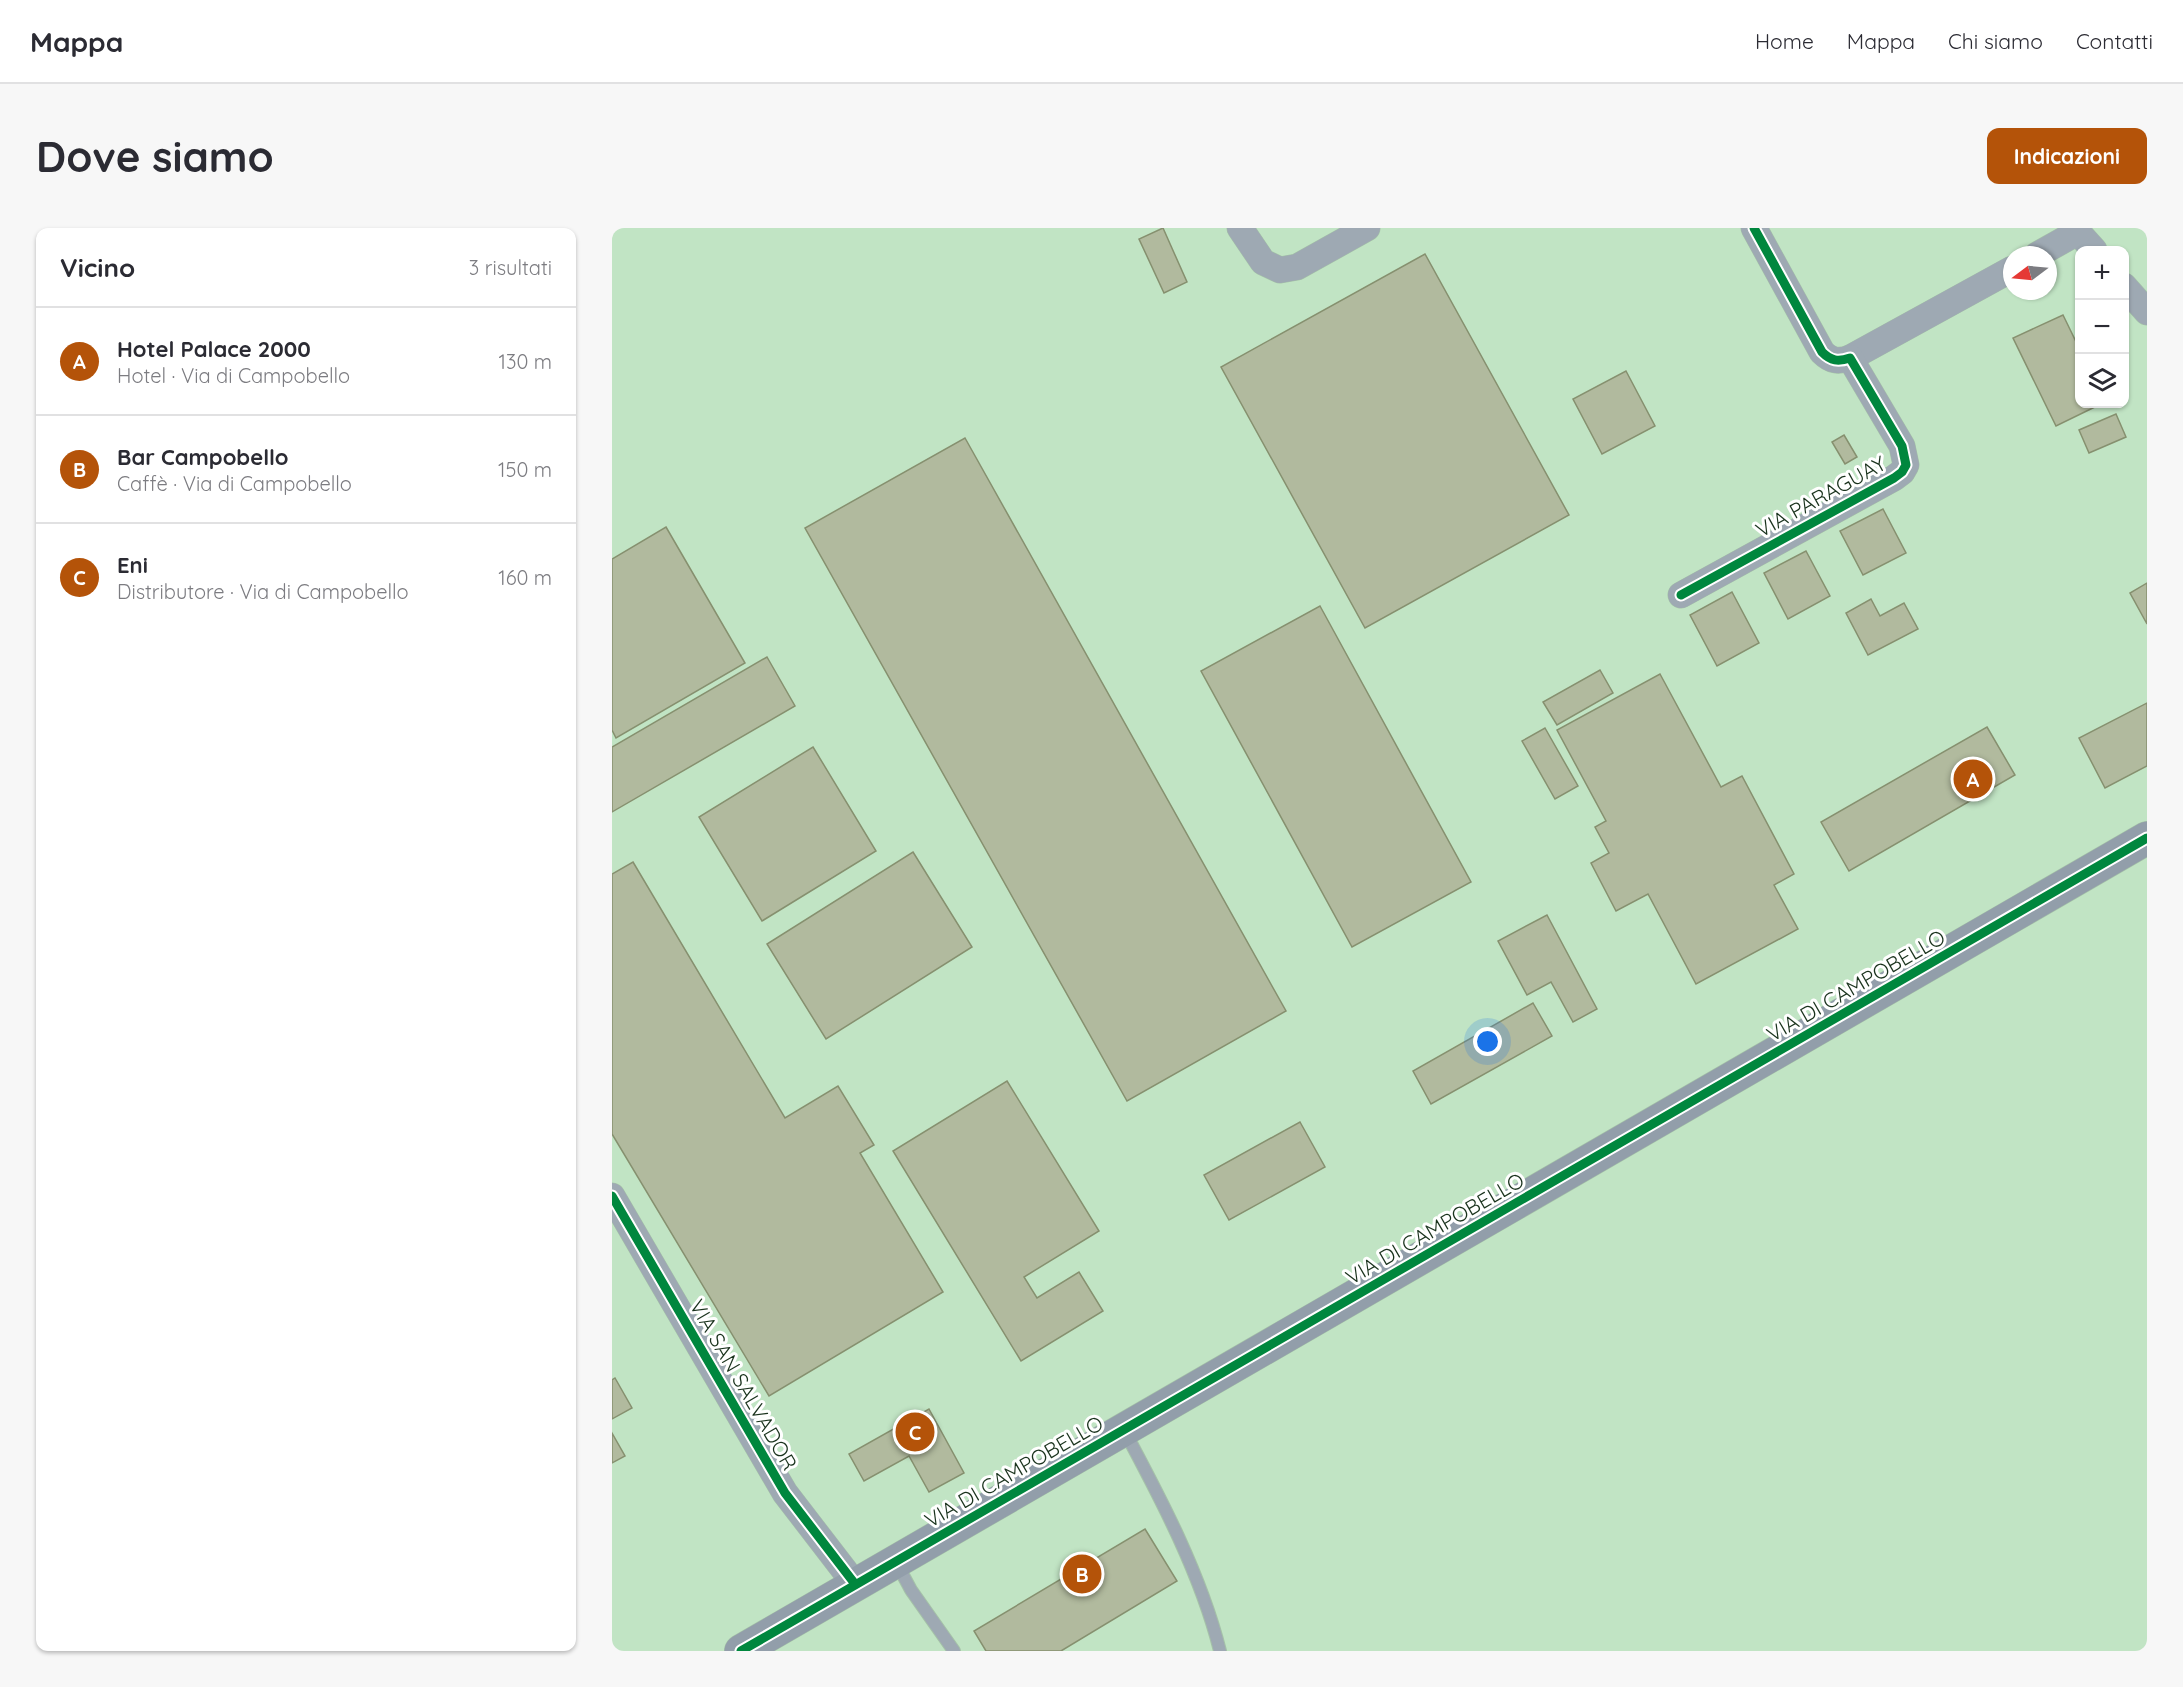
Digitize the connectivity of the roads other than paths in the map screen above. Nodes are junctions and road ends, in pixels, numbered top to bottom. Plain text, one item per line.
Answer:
1 (1240, 228) edge
2 (1367, 228) edge
3 (1754, 228) edge
4 (2082, 237) edge
5 (2057, 247) edge
6 (2003, 274) edge
7 (2129, 292) edge
8 (2147, 312) edge
9 (1850, 358) junction
10 (1681, 595) dead end
11 (2147, 838) edge
12 (612, 1196) edge
13 (1124, 1429) junction
14 (896, 1561) junction
15 (855, 1584) junction
16 (741, 1651) edge
17 (954, 1651) edge
18 (1220, 1651) edge

1 - 2 street
3 - 9 street
4 - 5 street
6 - 9 street
7 - 8 street
9 - 10 street, VIA PARAGUAY
11 - 13 street, VIA DI CAMPOBELLO
12 - 15 street, VIA SAN SALVADOR
13 - 14 street, VIA DI CAMPOBELLO
13 - 18 lane
14 - 15 street, VIA DI CAMPOBELLO
14 - 17 lane
15 - 16 street, VIA DI CAMPOBELLO

